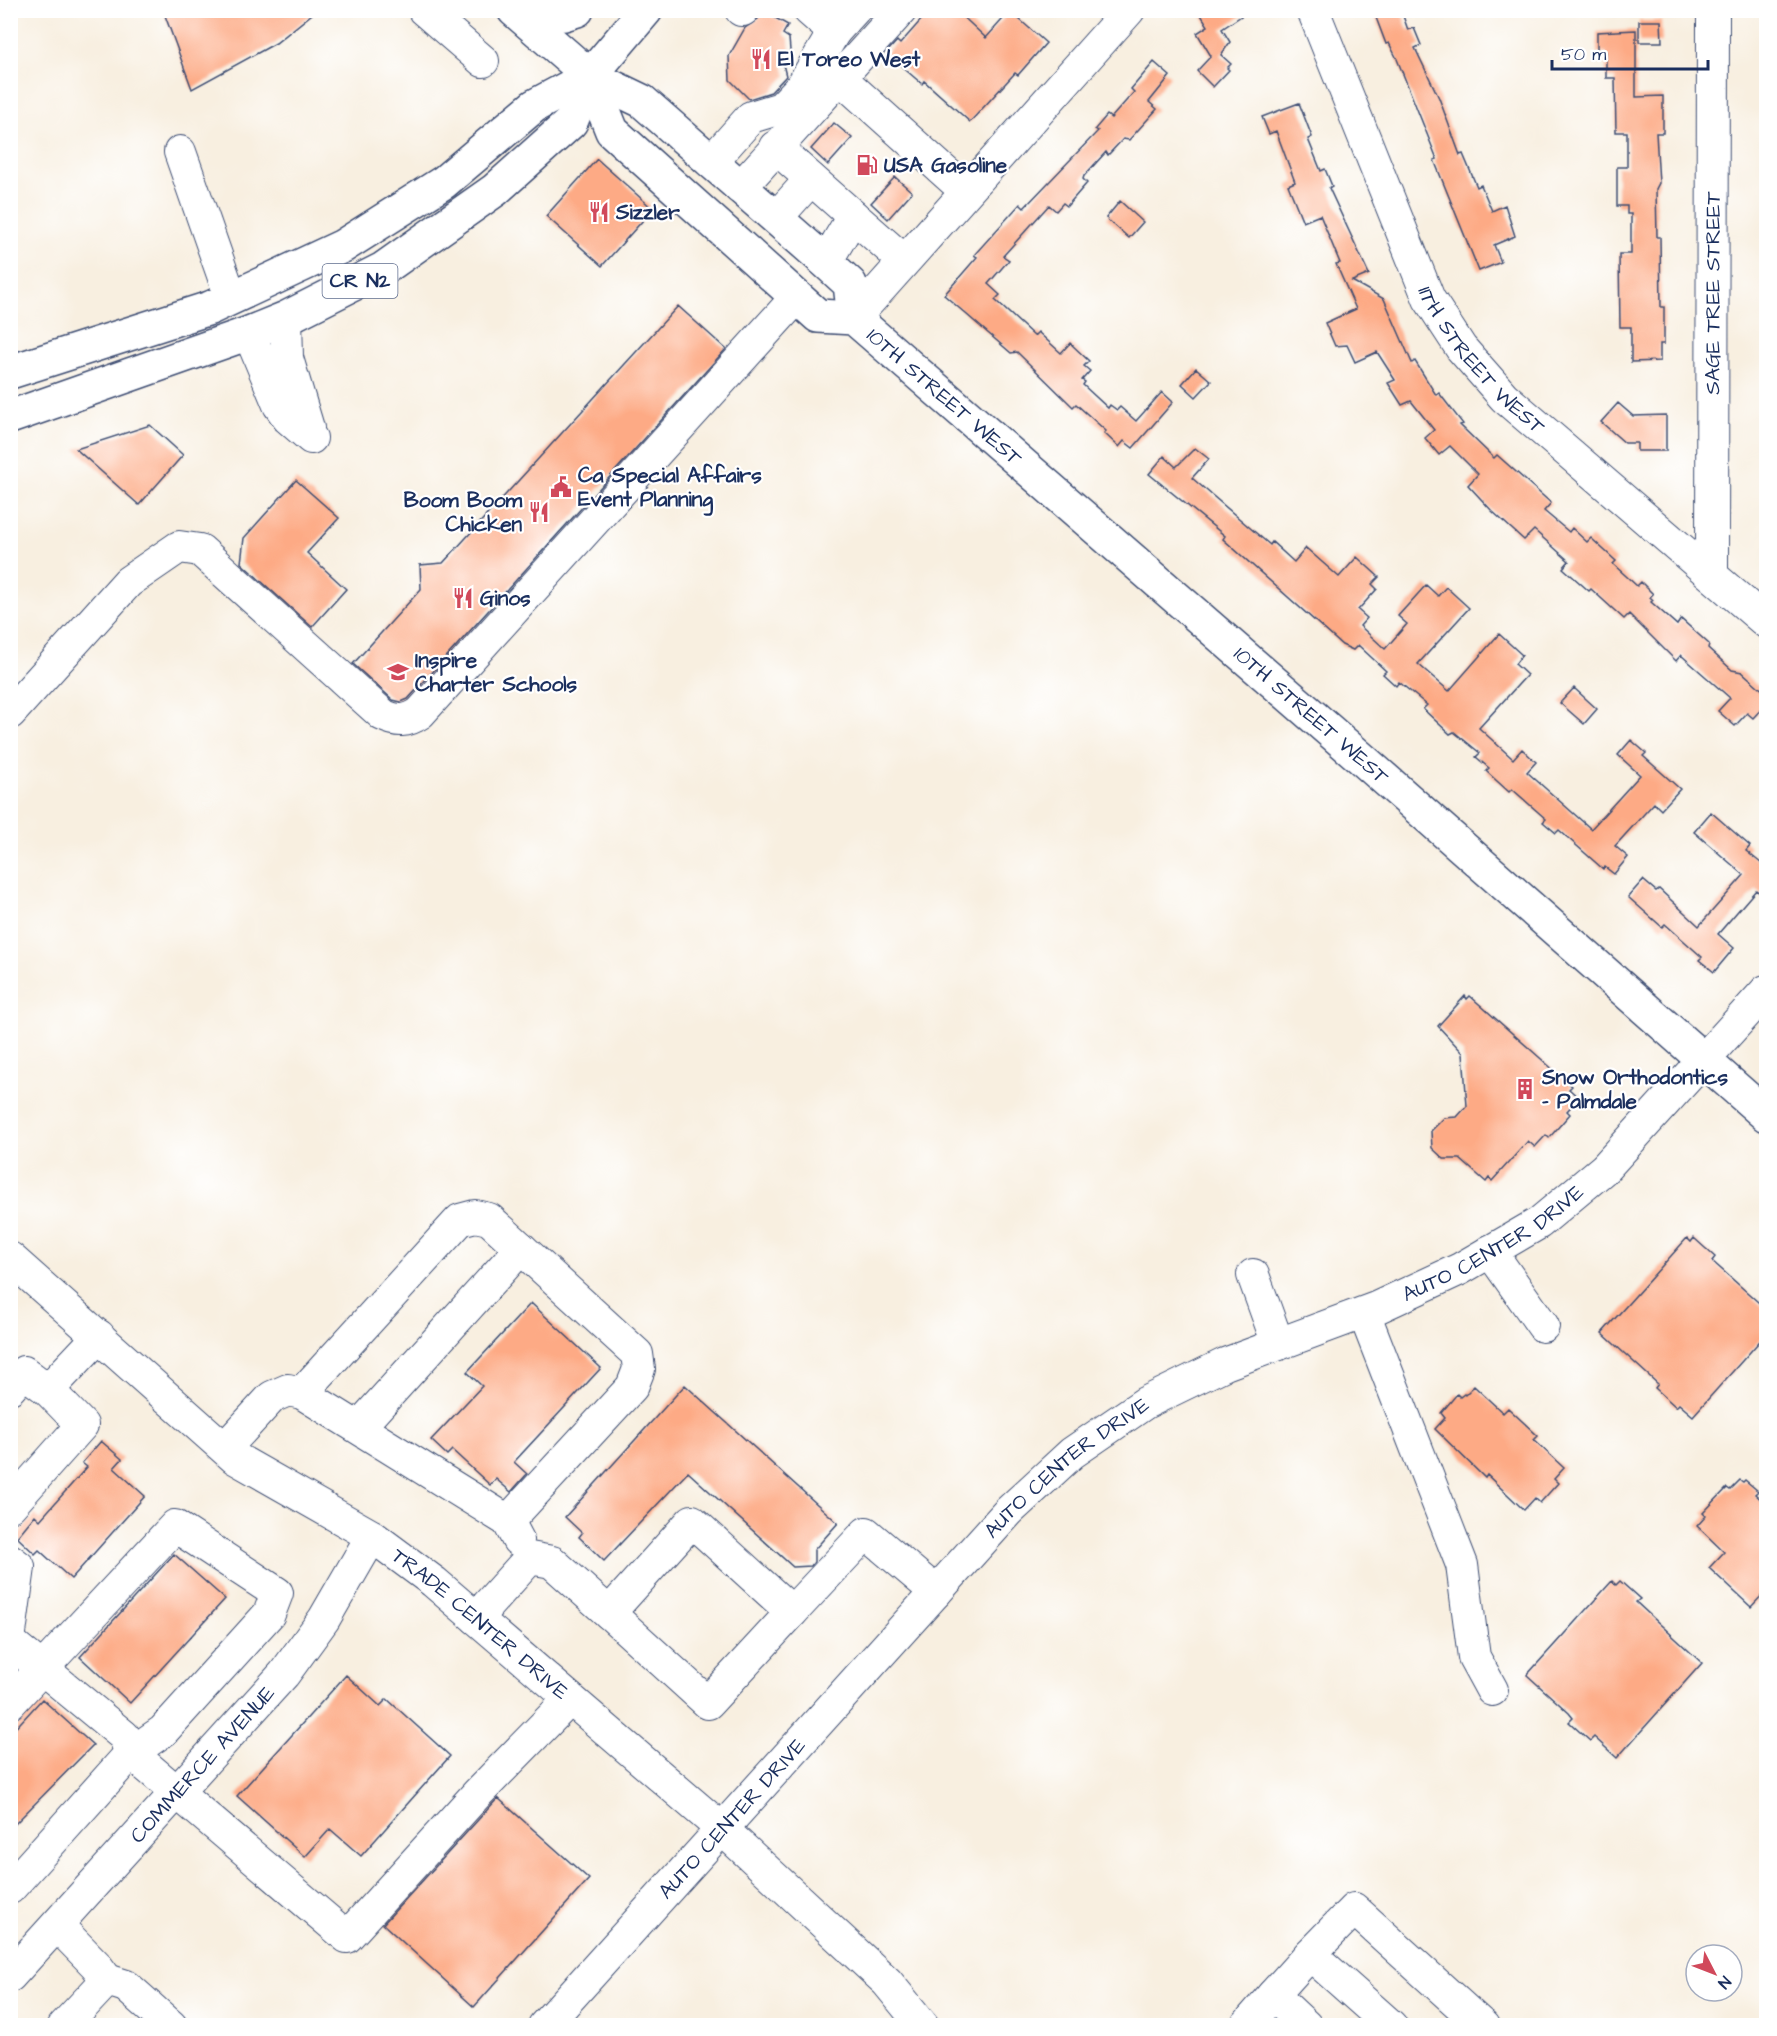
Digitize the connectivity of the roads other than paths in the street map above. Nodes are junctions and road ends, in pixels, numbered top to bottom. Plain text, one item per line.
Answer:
1 (424, 10) edge
2 (514, 10) edge
3 (560, 10) edge
4 (577, 10) edge
5 (646, 10) edge
6 (809, 10) edge
7 (901, 10) edge
8 (1129, 10) edge
9 (1313, 10) edge
10 (1713, 10) edge
11 (844, 21) edge
12 (483, 61) dead end
13 (590, 76) junction
14 (839, 77) junction
15 (775, 147) junction
16 (180, 152) dead end
17 (711, 162) junction
18 (812, 179) junction
19 (740, 188) junction
20 (966, 191) junction
21 (853, 216) junction
22 (776, 218) junction
23 (903, 260) junction
24 (826, 262) junction
25 (797, 297) junction
26 (231, 298) junction
27 (286, 318) junction
28 (854, 318) junction
29 (249, 333) junction
30 (10, 372) edge
31 (10, 417) edge
32 (1712, 573) junction
33 (1767, 622) edge
34 (10, 713) edge
35 (1767, 991) edge
36 (1704, 1062) junction
37 (1767, 1115) edge
38 (520, 1248) junction
39 (1490, 1251) junction
40 (10, 1258) edge
41 (1253, 1275) dead end
42 (1364, 1313) junction
43 (1543, 1326) dead end
44 (99, 1336) junction
45 (1278, 1344) junction
46 (10, 1388) edge
47 (48, 1390) junction
48 (303, 1393) junction
49 (359, 1427) junction
50 (225, 1448) junction
51 (10, 1506) edge
52 (508, 1521) junction
53 (372, 1536) junction
54 (528, 1559) junction
55 (10, 1560) edge
56 (936, 1592) junction
57 (792, 1612) junction
58 (609, 1613) junction
59 (476, 1618) junction
60 (10, 1633) edge
61 (10, 1642) edge
62 (42, 1668) junction
63 (1492, 1690) dead end
64 (570, 1699) junction
65 (10, 1703) edge
66 (131, 1753) junction
67 (176, 1793) junction
68 (722, 1829) junction
69 (10, 1888) edge
70 (57, 1925) junction
71 (1311, 1954) junction
72 (10, 1976) edge
73 (106, 1980) junction
74 (1273, 1995) junction
75 (64, 2025) edge
76 (171, 2025) edge
77 (544, 2025) edge
78 (923, 2025) edge
79 (1246, 2025) edge
80 (1306, 2025) edge
81 (1391, 2025) edge
82 (1483, 2025) edge

1 - 12 street
2 - 13 main road
3 - 4 main road
5 - 13 main road, CR N2
6 - 11 street
7 - 14 street
8 - 20 street
9 - 32 street, 11TH STREET WEST
10 - 32 street, SAGE TREE STREET
11 - 17 street
13 - 17 main road, 10TH STREET WEST
13 - 25 main road, 10TH STREET WEST
13 - 26 main road, CR N2
13 - 27 main road, CR N2
14 - 15 street
14 - 20 street
15 - 18 street
15 - 19 street
16 - 26 street
17 - 19 main road, 10TH STREET WEST
18 - 21 street
18 - 22 street
19 - 22 main road, 10TH STREET WEST
20 - 23 street
21 - 23 street
21 - 24 street
22 - 24 main road, 10TH STREET WEST
23 - 28 street
24 - 28 main road, 10TH STREET WEST
25 - 28 main road, 10TH STREET WEST
25 - 34 street
26 - 29 main road
26 - 30 main road, CR N2
27 - 29 main road, CR N2
27 - 29 street
28 - 36 main road, 10TH STREET WEST
29 - 31 main road, CR N2
32 - 33 street, 11TH STREET WEST
35 - 36 street, AUTO CENTER DRIVE
36 - 37 main road, 10TH STREET WEST
36 - 39 street, AUTO CENTER DRIVE
38 - 48 street
38 - 49 street
38 - 52 street
39 - 42 street, AUTO CENTER DRIVE
39 - 43 street
40 - 44 street, TRADE CENTER DRIVE
41 - 45 street
42 - 45 street, AUTO CENTER DRIVE
42 - 63 street
44 - 47 street
44 - 50 street, TRADE CENTER DRIVE
45 - 56 street, AUTO CENTER DRIVE
46 - 47 street
47 - 51 street
48 - 49 street
48 - 50 street
49 - 52 street
50 - 53 street, TRADE CENTER DRIVE
52 - 54 street
53 - 59 street, TRADE CENTER DRIVE
53 - 67 street, COMMERCE AVENUE
54 - 58 street
54 - 59 street
55 - 60 street
56 - 57 street
56 - 68 street, AUTO CENTER DRIVE
57 - 58 street
57 - 58 street
59 - 64 street, TRADE CENTER DRIVE
61 - 62 street
62 - 65 street
62 - 66 street
62 - 66 street
64 - 67 street
64 - 68 street, TRADE CENTER DRIVE
66 - 67 street
66 - 69 street
67 - 70 street, COMMERCE AVENUE
68 - 77 street, AUTO CENTER DRIVE
68 - 78 street, TRADE CENTER DRIVE
70 - 72 street, COMMERCE AVENUE
70 - 73 street
71 - 74 street
71 - 81 street
71 - 82 street
73 - 75 street
73 - 76 street
74 - 79 street
74 - 80 street

